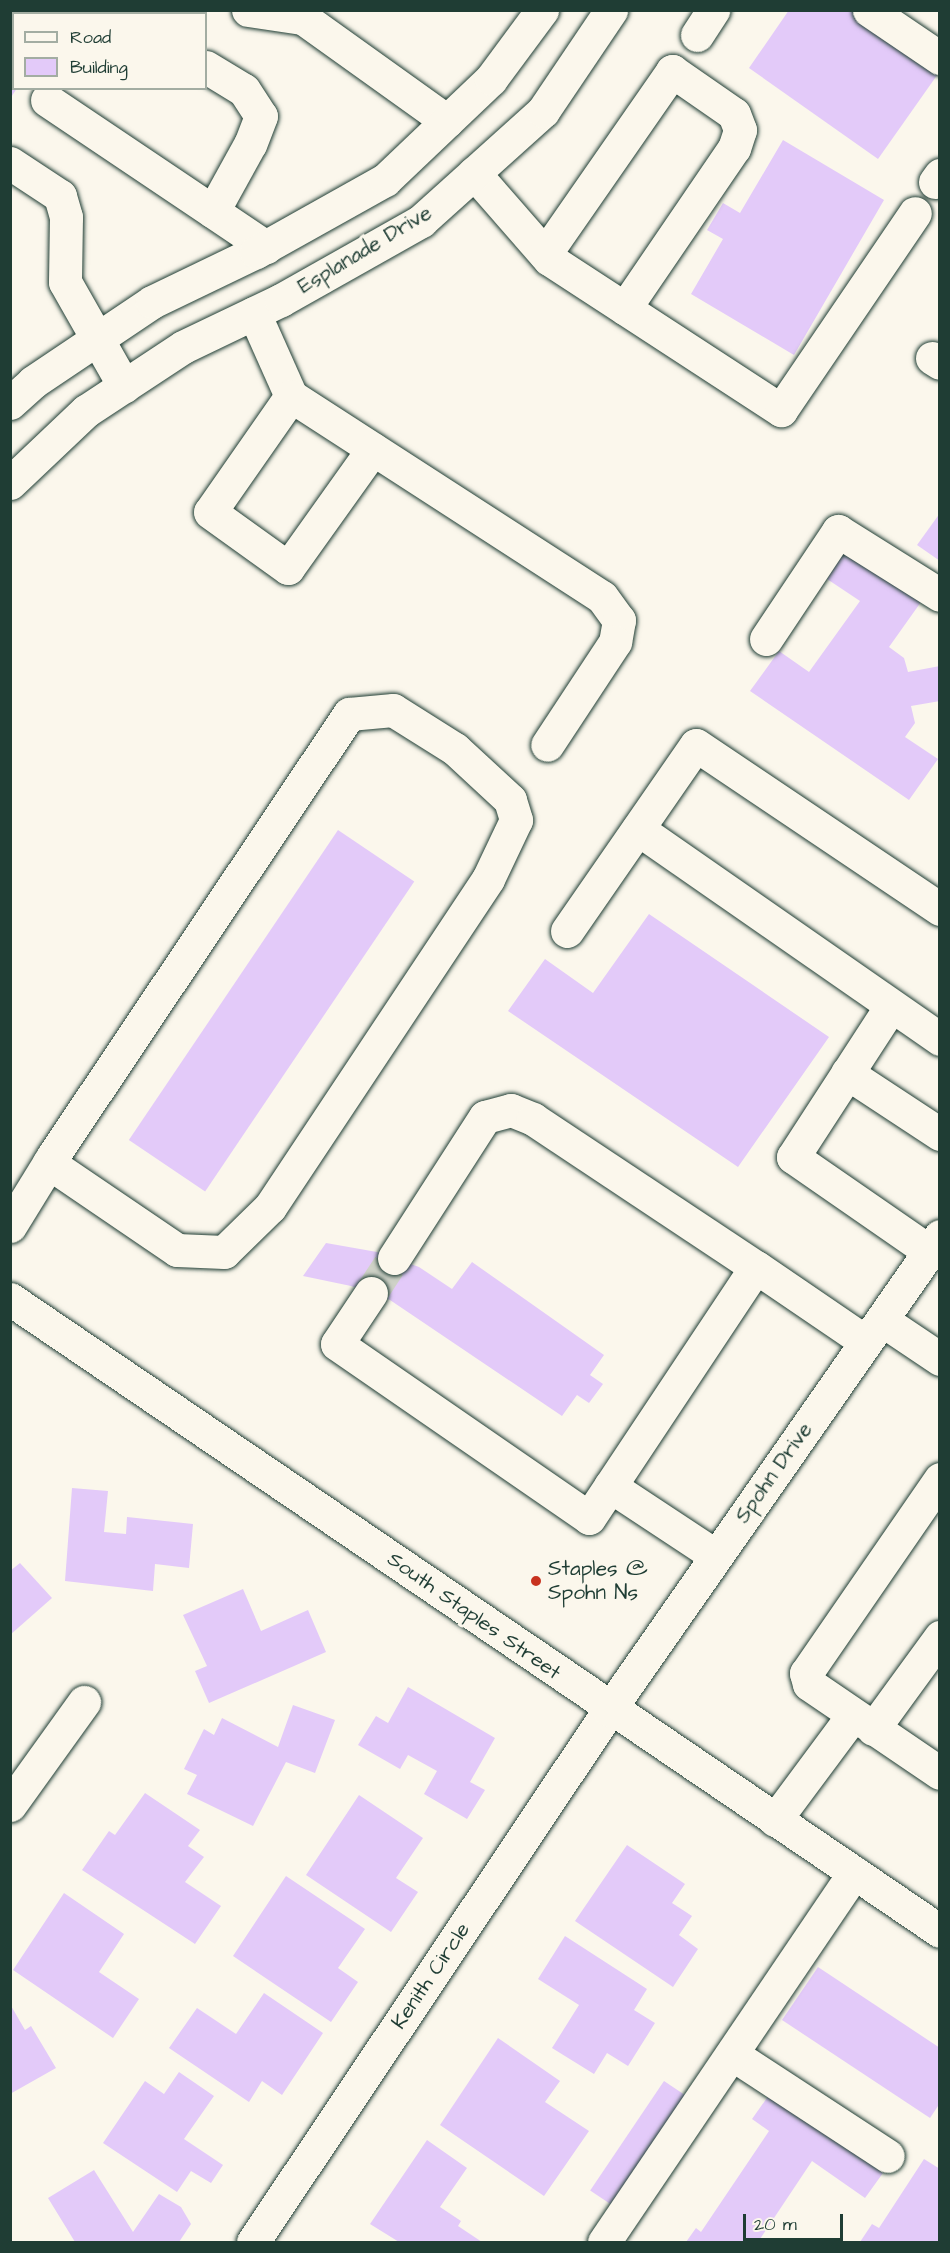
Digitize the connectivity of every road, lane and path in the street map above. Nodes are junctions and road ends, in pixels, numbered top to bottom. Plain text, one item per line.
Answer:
1 (248, 10) edge
2 (542, 10) edge
3 (610, 10) edge
4 (869, 10) edge
5 (939, 58) edge
6 (207, 68) edge
7 (47, 100) dead end
8 (447, 121) junction
9 (10, 163) edge
10 (474, 173) junction
11 (213, 211) junction
12 (915, 213) dead end
13 (266, 247) junction
14 (545, 254) junction
15 (625, 308) junction
16 (254, 313) junction
17 (97, 339) junction
18 (124, 386) junction
19 (291, 396) junction
20 (10, 402) edge
21 (373, 449) junction
22 (10, 483) edge
23 (939, 595) edge
24 (766, 639) dead end
25 (547, 746) dead end
26 (638, 829) junction
27 (939, 909) edge
28 (567, 932) dead end
29 (891, 1006) junction
30 (939, 1039) edge
31 (847, 1073) junction
32 (939, 1134) edge
33 (49, 1163) junction
34 (10, 1226) edge
35 (934, 1244) edge
36 (394, 1258) tunnel mouth
37 (756, 1267) junction
38 (371, 1293) tunnel mouth
39 (10, 1299) edge
40 (874, 1331) junction
41 (939, 1359) edge
42 (939, 1479) edge
43 (610, 1486) junction
44 (717, 1556) junction
45 (939, 1637) edge
46 (84, 1702) dead end
47 (609, 1710) junction
48 (863, 1722) junction
49 (939, 1773) edge
50 (10, 1805) edge
51 (775, 1820) junction
52 (854, 1874) junction
53 (939, 1931) edge
54 (732, 2054) junction
55 (888, 2156) dead end
56 (253, 2242) edge
57 (604, 2242) edge

1 - 8 street
2 - 8 street
3 - 10 street, Esplanade Drive
4 - 5 street
6 - 11 street
7 - 11 street
8 - 13 street
9 - 17 street
10 - 14 street
10 - 16 street, Esplanade Drive
11 - 13 street
12 - 15 street
13 - 17 street
14 - 15 street
14 - 15 street
16 - 18 street, Esplanade Drive
16 - 19 street
17 - 18 street
17 - 20 street
18 - 22 street, Esplanade Drive
19 - 21 street
19 - 21 street
21 - 25 street
23 - 24 street
26 - 27 street
26 - 28 street
26 - 29 street
29 - 30 street
29 - 31 street
31 - 32 street
31 - 35 street
33 - 33 street
33 - 34 street
35 - 40 street, Spohn Drive
36 - 37 street
37 - 40 street
37 - 43 street
38 - 43 street
39 - 47 street, South Staples Street
40 - 41 street
40 - 44 street, Spohn Drive
42 - 48 street
43 - 44 street
44 - 47 street, Spohn Drive
45 - 48 street
46 - 50 street
47 - 51 street, South Staples Street
47 - 56 street, Kenith Circle
48 - 49 street
48 - 51 street
51 - 52 street, South Staples Street
52 - 53 street, South Staples Street
52 - 54 street
54 - 55 street
54 - 57 street

